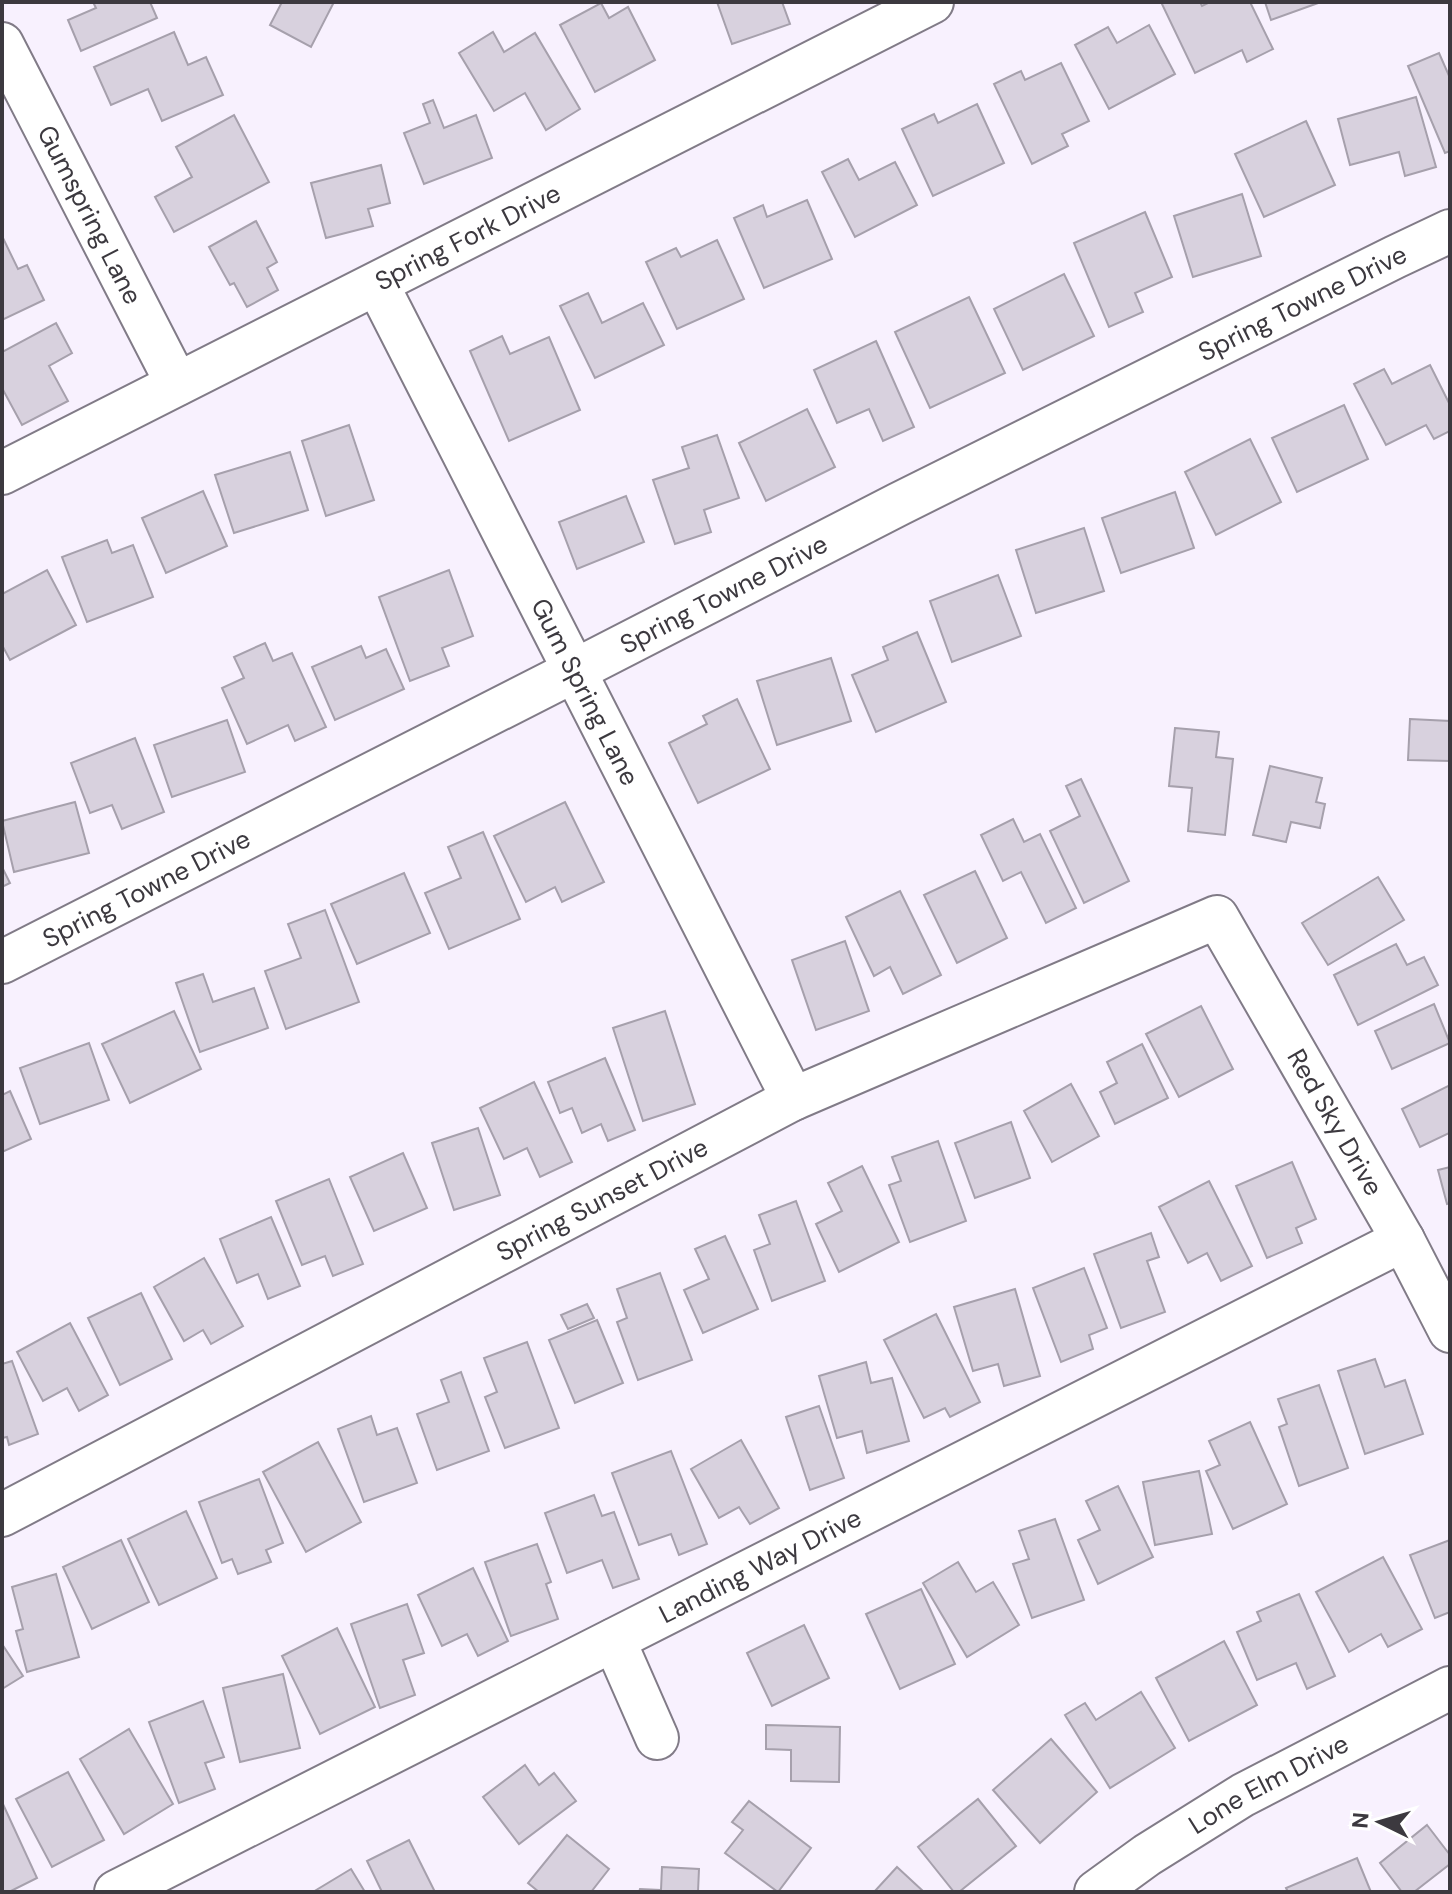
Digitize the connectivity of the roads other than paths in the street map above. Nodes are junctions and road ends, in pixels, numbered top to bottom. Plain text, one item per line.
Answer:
1 (905, 8) edge
2 (2, 44) edge
3 (1450, 231) edge
4 (377, 284) junction
5 (177, 384) junction
6 (2, 473) edge
7 (574, 671) junction
8 (1217, 917) joint
9 (2, 962) edge
10 (793, 1099) junction
11 (1403, 1240) junction
12 (1450, 1331) edge
13 (2, 1515) edge
14 (614, 1640) junction
15 (1450, 1688) edge
16 (657, 1738) dead end
17 (116, 1892) edge
18 (1096, 1892) edge

1 - 4 street, Spring Fork Drive
2 - 5 street, Gumspring Lane
3 - 7 street, Spring Towne Drive
4 - 5 street, Spring Fork Drive
4 - 7 street, Gum Spring Lane
5 - 6 street, Spring Fork Drive
7 - 9 street, Spring Towne Drive
7 - 10 street, Gum Spring Lane
8 - 10 street, Spring Sunset Drive
8 - 11 street, Red Sky Drive
10 - 13 street, Spring Sunset Drive
11 - 12 street, Red Sky Drive
11 - 14 street, Landing Way Drive
14 - 16 street
14 - 17 street, Landing Way Drive
15 - 18 street, Lone Elm Drive

